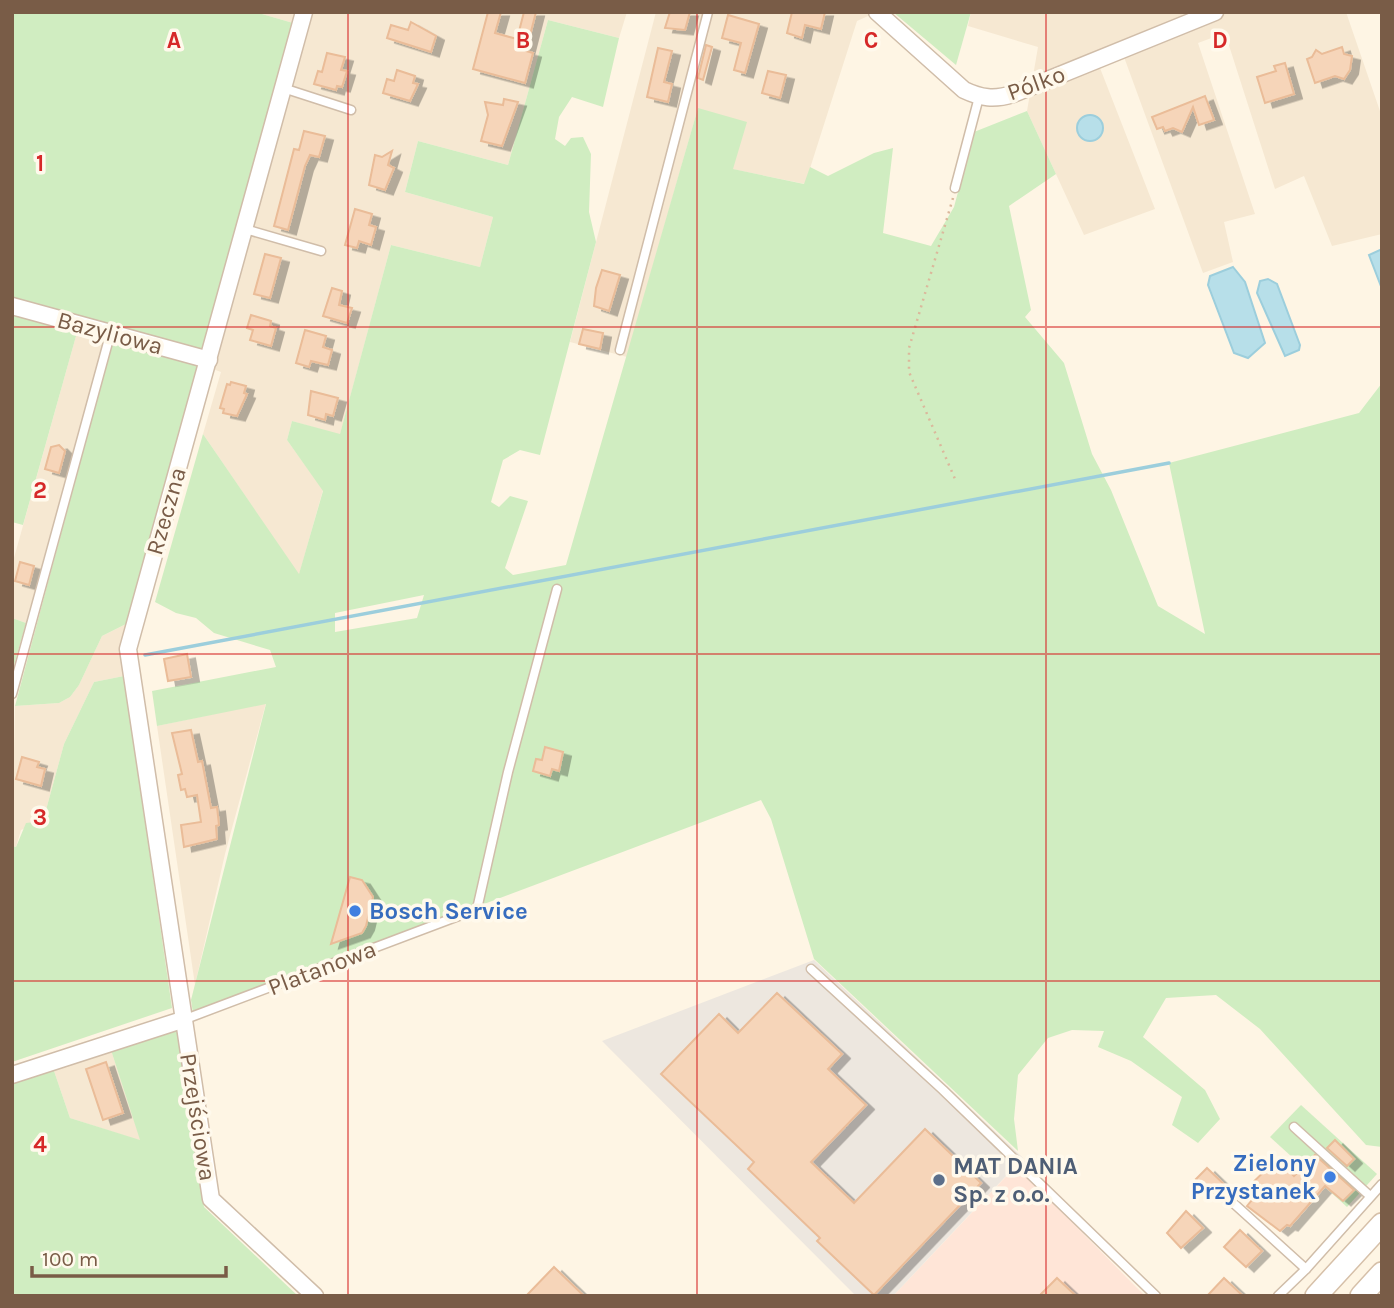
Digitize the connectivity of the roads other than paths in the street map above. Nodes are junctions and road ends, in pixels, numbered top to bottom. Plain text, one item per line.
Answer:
1 (304, 12) edge
2 (708, 12) edge
3 (877, 12) edge
4 (1215, 12) edge
5 (283, 88) junction
6 (979, 97) junction
7 (351, 110) dead end
8 (956, 188) road end
9 (245, 229) junction
10 (321, 251) dead end
11 (12, 306) edge
12 (110, 335) junction
13 (620, 350) dead end
14 (209, 359) junction
15 (557, 589) dead end
16 (12, 694) edge
17 (811, 969) dead end
18 (182, 1020) junction
19 (12, 1075) edge
20 (1294, 1127) dead end
21 (1382, 1184) edge
22 (1370, 1196) junction
23 (1231, 1201) dead end
24 (1382, 1224) edge
25 (1306, 1269) junction
26 (1382, 1273) edge
27 (315, 1296) edge
28 (1156, 1296) edge
29 (1278, 1296) edge
30 (1316, 1296) edge
31 (1361, 1296) edge

1 - 5 street, Rzeczna
2 - 13 lane
3 - 6 street, Pólko
4 - 6 street, Pólko
5 - 7 lane
5 - 9 street, Rzeczna
6 - 8 lane
9 - 10 lane
9 - 14 street, Rzeczna
11 - 12 street, Bazyliowa
12 - 14 street, Bazyliowa
12 - 16 lane
14 - 18 street, Rzeczna
15 - 18 lane, Platanowa
17 - 28 lane
18 - 19 street, Platanowa
18 - 27 street, Przejściowa
20 - 22 lane
21 - 22 lane
22 - 25 lane
23 - 25 lane
24 - 30 main road
25 - 29 lane
26 - 31 main road

